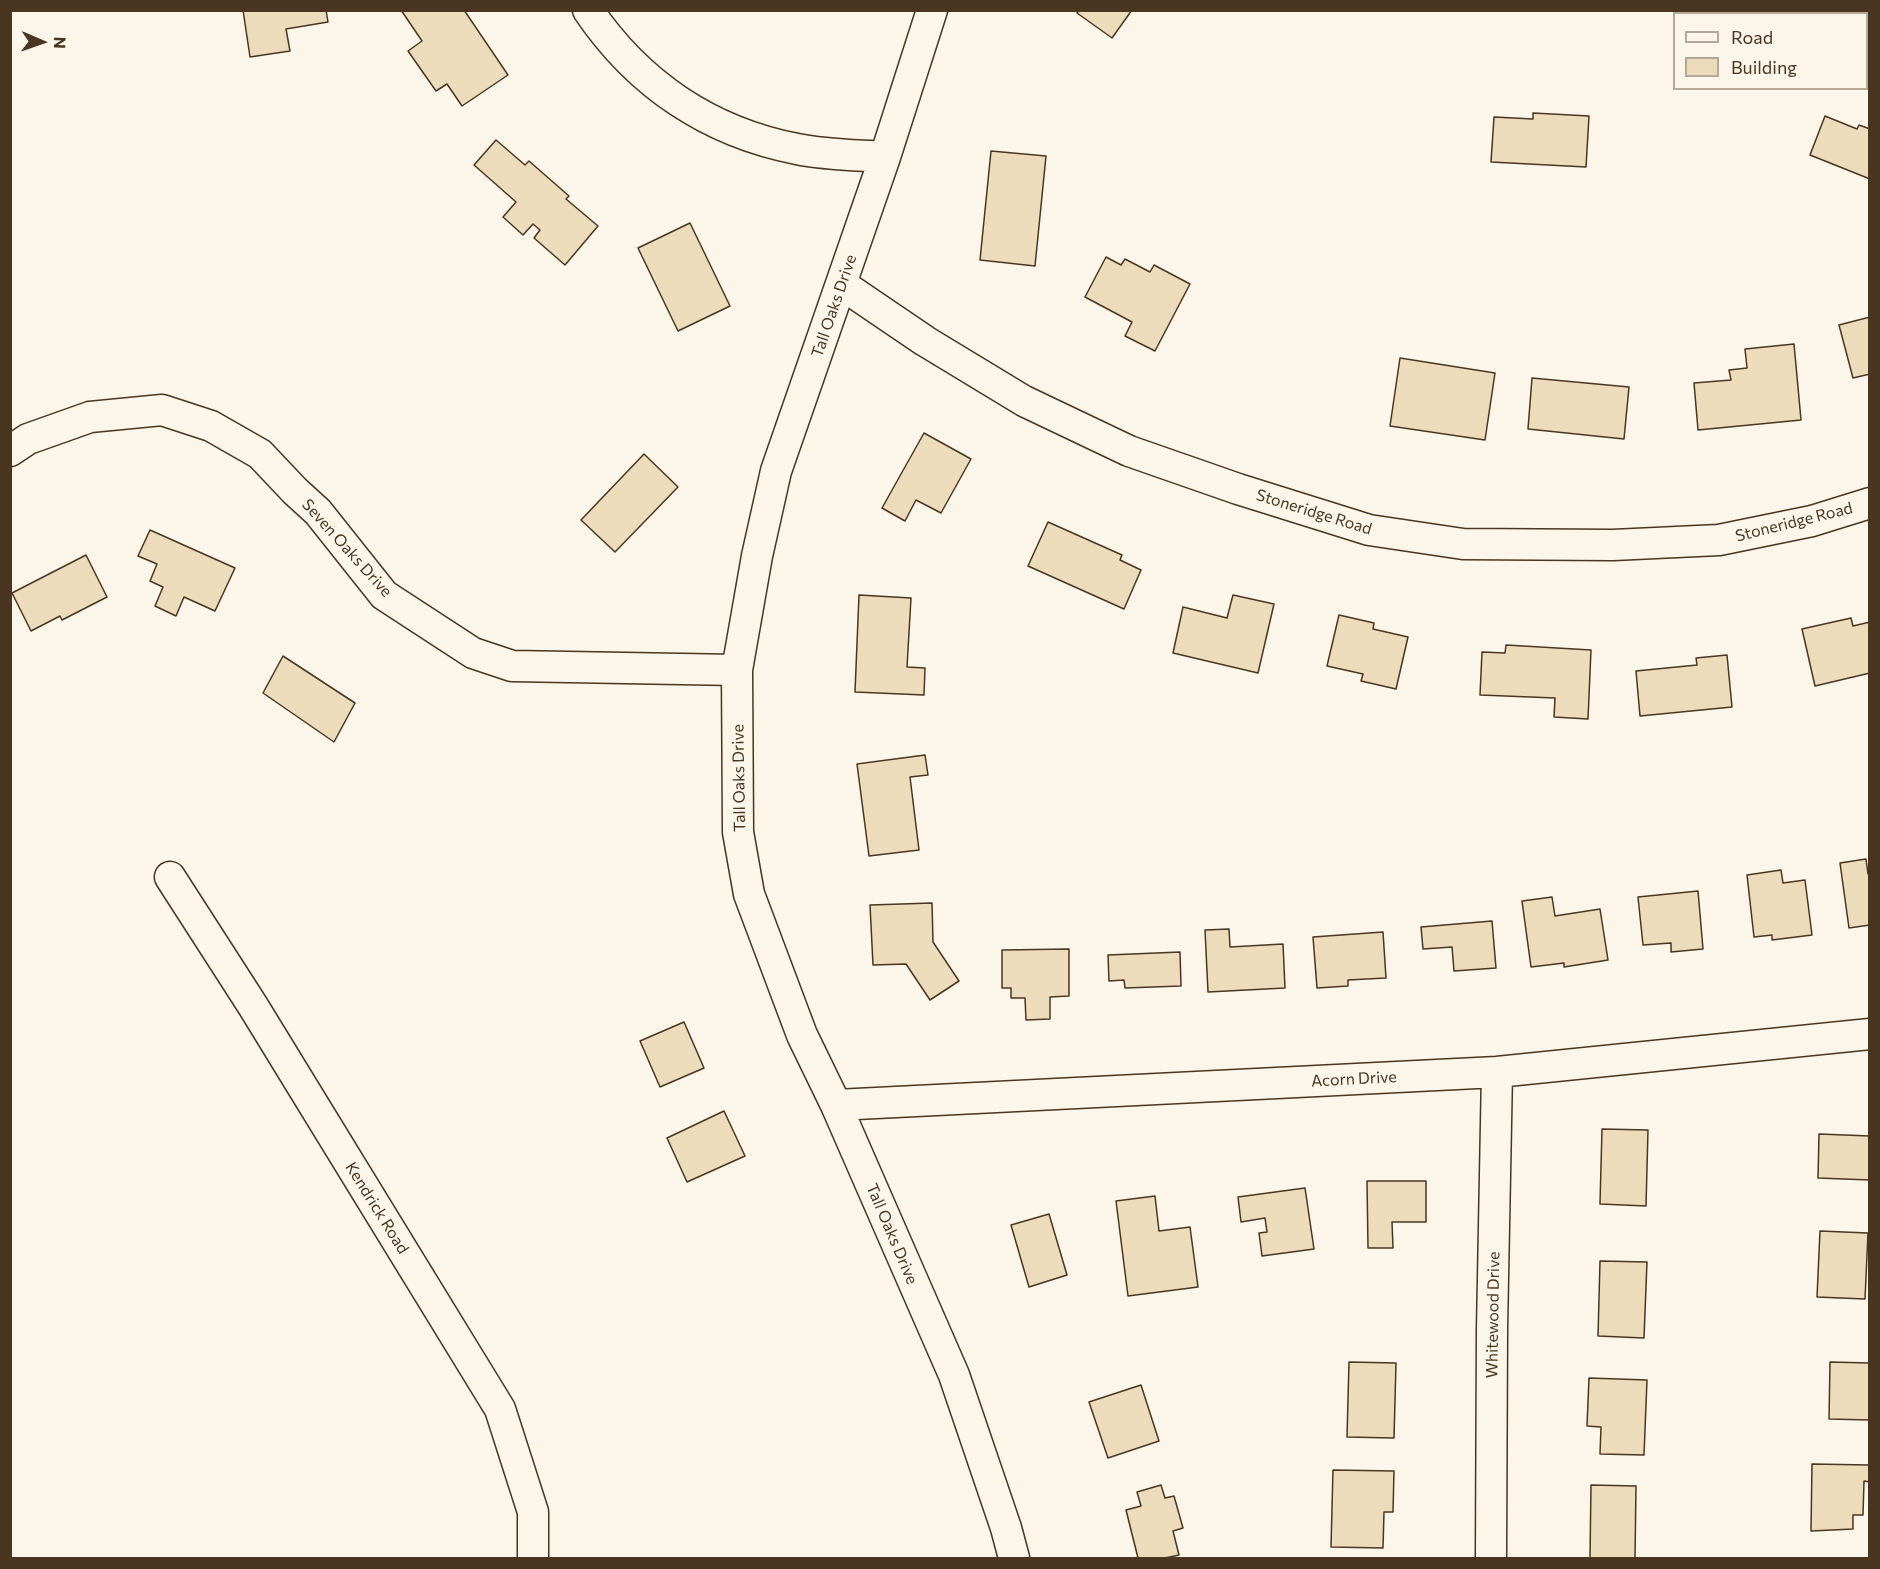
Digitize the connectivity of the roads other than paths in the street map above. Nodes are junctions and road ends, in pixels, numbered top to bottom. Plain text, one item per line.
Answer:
1 (588, 10) edge
2 (932, 10) edge
3 (885, 157) junction
4 (841, 284) junction
5 (10, 451) edge
6 (1869, 503) edge
7 (737, 670) junction
8 (170, 877) dead end
9 (1869, 1034) edge
10 (1497, 1072) junction
11 (836, 1105) junction
12 (533, 1558) edge
13 (1014, 1558) edge
14 (1491, 1558) edge

1 - 3 street
2 - 3 street, Tall Oaks Drive
3 - 4 street, Tall Oaks Drive
4 - 6 street, Stoneridge Road
4 - 7 street, Tall Oaks Drive
5 - 7 street, Seven Oaks Drive
7 - 11 street, Tall Oaks Drive
8 - 12 street, Kendrick Road
9 - 10 street, Acorn Drive
10 - 11 street, Acorn Drive
10 - 14 street, Whitewood Drive
11 - 13 street, Tall Oaks Drive

